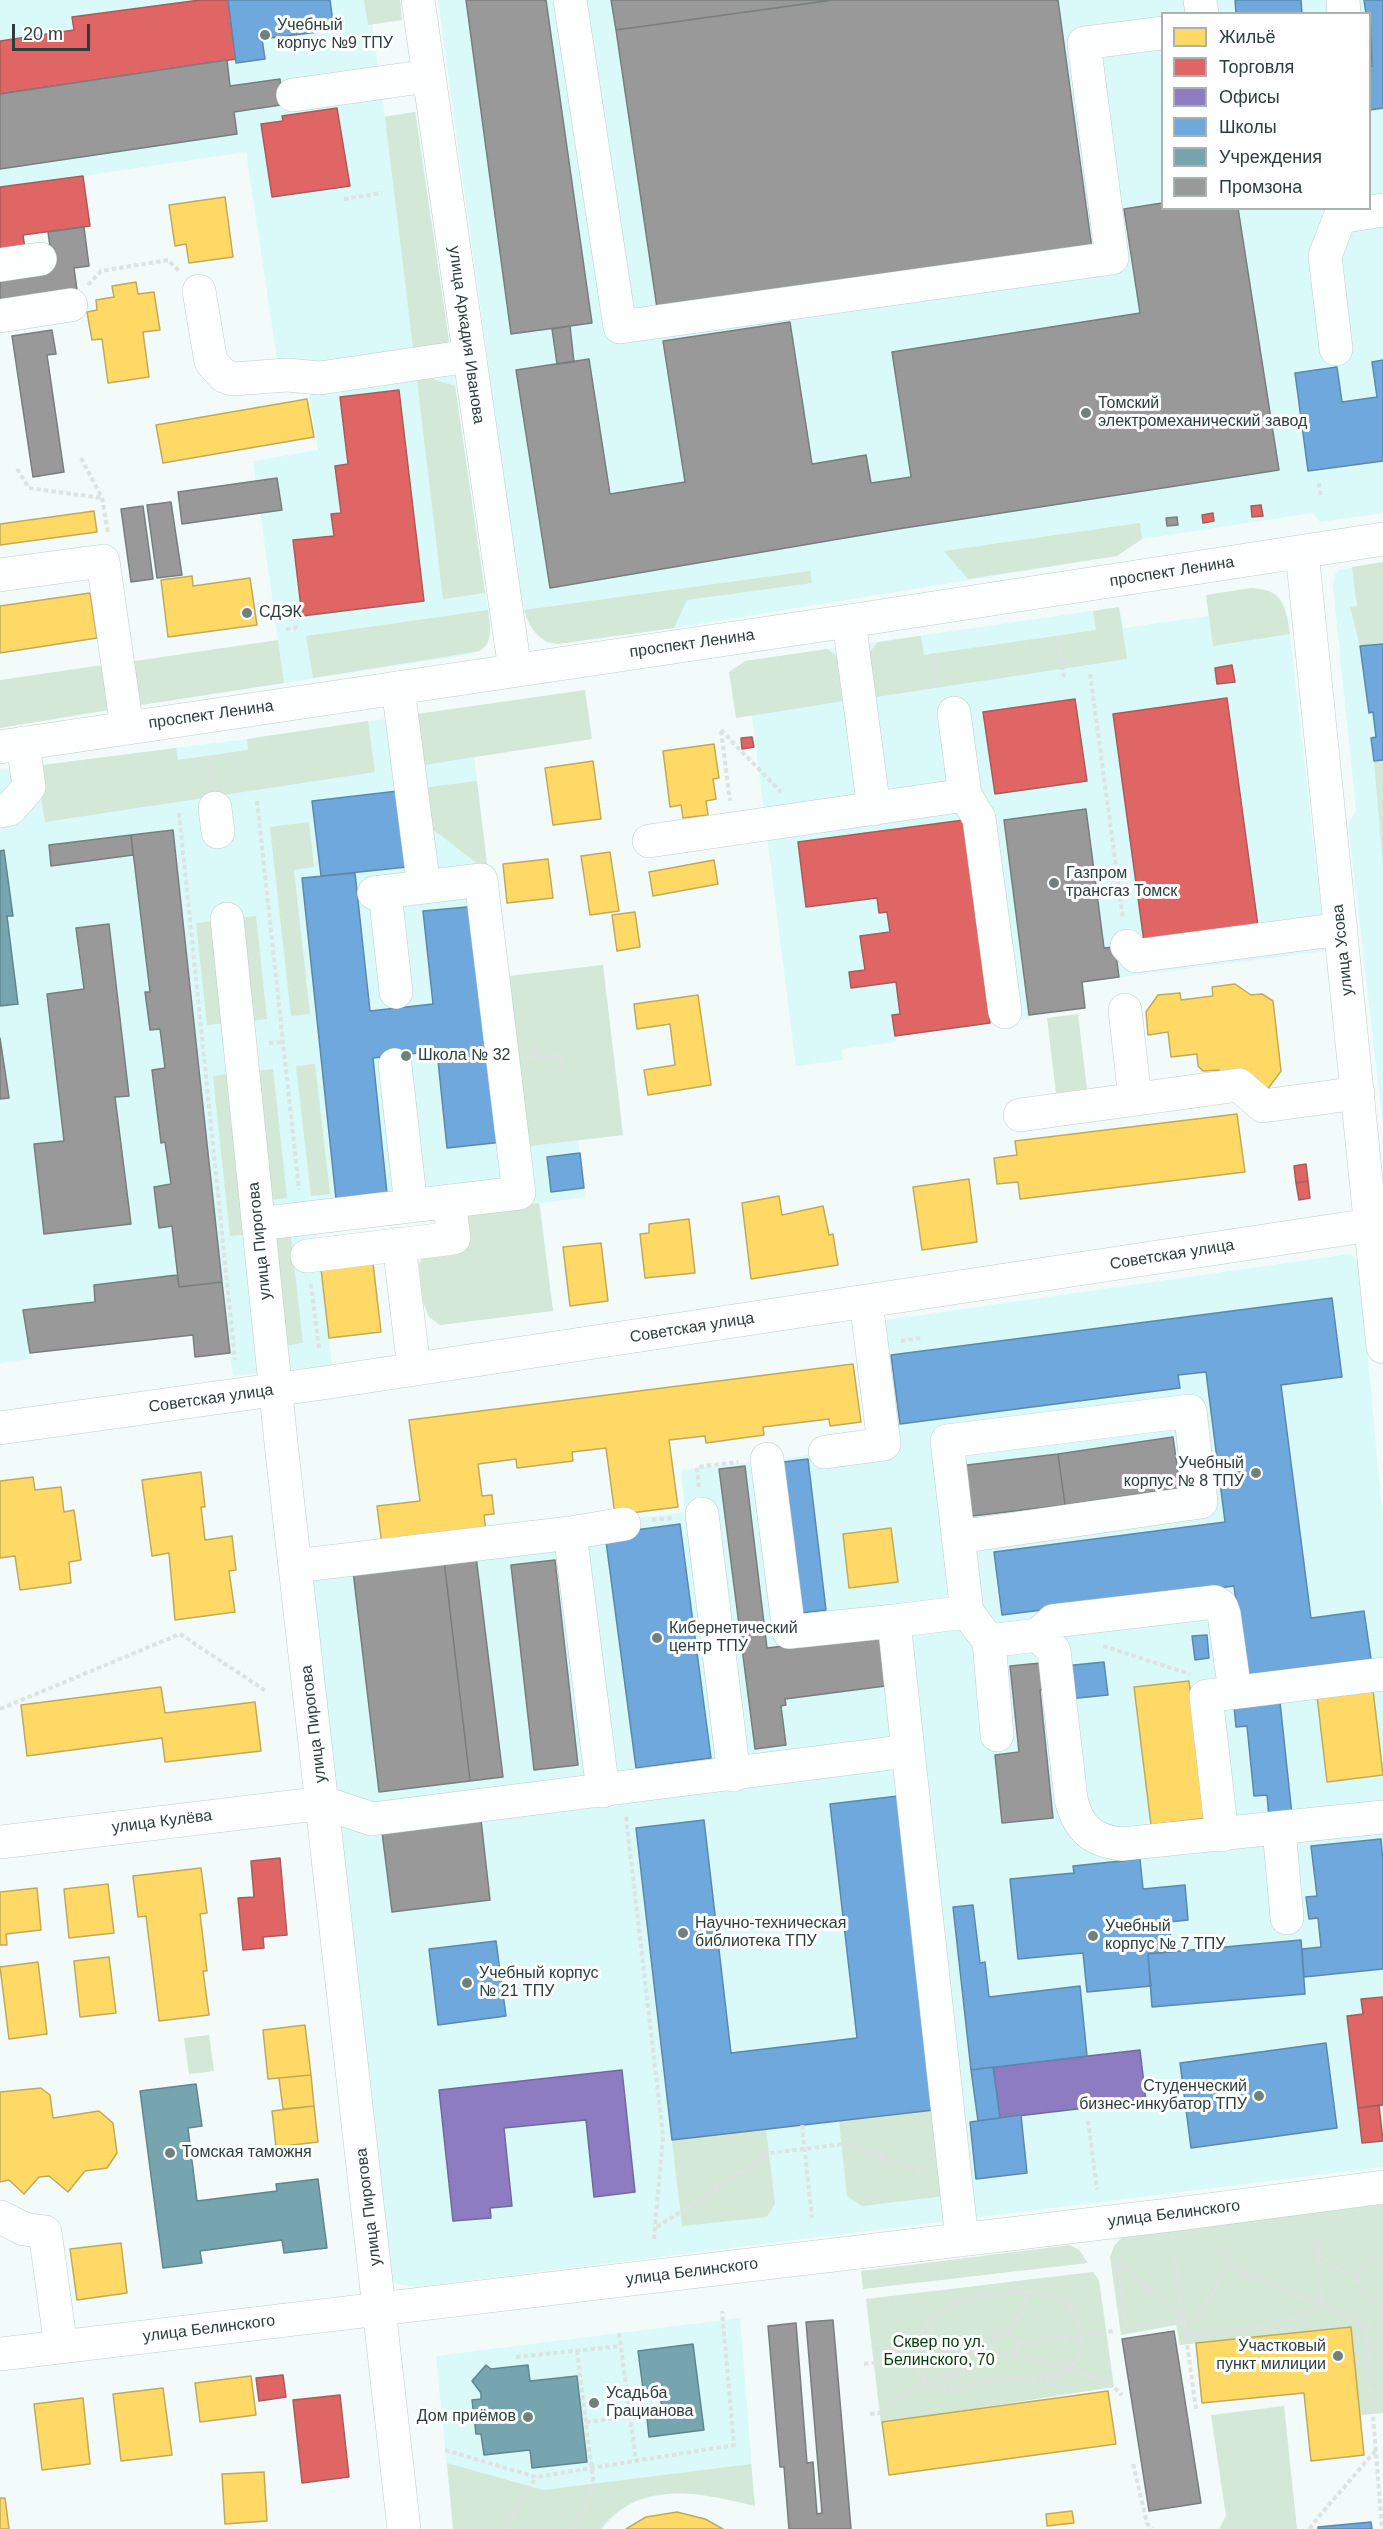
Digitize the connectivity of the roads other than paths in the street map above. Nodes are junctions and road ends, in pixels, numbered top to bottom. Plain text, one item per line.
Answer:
1 (418, 0) edge
2 (570, 0) edge
3 (1161, 33) edge
4 (429, 76) junction
5 (293, 95) dead end
6 (1383, 210) edge
7 (1339, 213) edge
8 (40, 259) dead end
9 (0, 265) edge
10 (199, 291) road end
11 (71, 305) road end
12 (0, 316) edge
13 (1336, 349) dead end
14 (469, 356) junction
15 (1383, 539) edge
16 (1302, 552) junction
17 (0, 575) edge
18 (849, 621) junction
19 (515, 670) junction
20 (398, 688) junction
21 (947, 705) road end
22 (127, 728) junction
23 (11, 745) edge
24 (965, 795) junction
25 (874, 809) junction
26 (0, 811) edge
27 (649, 841) dead end
28 (424, 887) junction
29 (227, 919) dead end
30 (1341, 929) junction
31 (1127, 946) road end
32 (396, 992) dead end
33 (1125, 1011) dead end
34 (1005, 1012) dead end
35 (395, 1065) dead end
36 (1358, 1093) junction
37 (1135, 1099) junction
38 (1020, 1114) dead end
39 (449, 1201) junction
40 (411, 1206) junction
41 (1377, 1223) edge
42 (258, 1224) junction
43 (399, 1244) junction
44 (307, 1256) dead end
45 (866, 1301) junction
46 (1383, 1347) edge
47 (414, 1369) junction
48 (276, 1390) junction
49 (0, 1428) edge
50 (825, 1452) dead end
51 (767, 1459) road end
52 (702, 1514) road end
53 (624, 1524) road end
54 (570, 1533) junction
55 (958, 1537) junction
56 (295, 1566) junction
57 (966, 1612) junction
58 (894, 1621) junction
59 (989, 1641) junction
60 (1046, 1643) junction
61 (1383, 1674) edge
62 (1220, 1694) junction
63 (997, 1735) dead end
64 (908, 1751) junction
65 (734, 1775) junction
66 (613, 1789) junction
67 (324, 1803) junction
68 (1383, 1817) edge
69 (1279, 1829) junction
70 (1222, 1835) junction
71 (1, 1837) edge
72 (1287, 1918) dead end
73 (1383, 2187) edge
74 (0, 2217) edge
75 (962, 2240) junction
76 (381, 2308) junction
77 (61, 2347) junction
78 (0, 2354) edge
79 (404, 2529) edge

1 - 4 street, улица Аркадия Иванова
2 - 3 street
4 - 5 street
4 - 14 street, улица Аркадия Иванова
6 - 7 street
7 - 13 street
8 - 9 street
10 - 14 street
11 - 12 street
14 - 19 street, улица Аркадия Иванова
15 - 16 street, проспект Ленина
16 - 18 street, проспект Ленина
16 - 30 street, улица Усова
17 - 22 street
18 - 19 street, проспект Ленина
18 - 25 street
19 - 20 street, проспект Ленина
20 - 22 street, проспект Ленина
20 - 28 street
21 - 24 street
22 - 23 street, проспект Ленина
23 - 26 street
24 - 25 street
24 - 34 street
25 - 27 street
28 - 32 street
28 - 39 street
29 - 42 street, улица Пирогова
30 - 31 street
30 - 36 street, улица Усова
33 - 37 street
35 - 40 street
36 - 37 street
36 - 41 street, улица Усова
37 - 38 street
39 - 40 street
39 - 43 street
40 - 42 street
41 - 45 street, Советская улица
41 - 46 street, улица Усова
42 - 48 street, улица Пирогова
43 - 44 street
43 - 47 street
45 - 47 street, Советская улица
45 - 50 street
47 - 48 street, Советская улица
48 - 49 street, Советская улица
48 - 56 street, улица Пирогова
51 - 58 street
52 - 65 street
53 - 54 street
54 - 56 street
54 - 66 street
55 - 55 street
55 - 57 street
56 - 67 street, улица Пирогова
57 - 58 street
57 - 59 street
58 - 64 street
59 - 60 street
59 - 63 street
60 - 62 street
60 - 70 street
61 - 62 street
62 - 70 street
64 - 65 street
64 - 75 street
65 - 66 street
66 - 67 street
67 - 71 street, улица Кулёва
67 - 76 street, улица Пирогова
68 - 69 street
69 - 70 street
69 - 72 street
73 - 75 street, улица Белинского
74 - 77 street
75 - 76 street, улица Белинского
76 - 77 street, улица Белинского
76 - 79 street, улица Пирогова
77 - 78 street, улица Белинского

